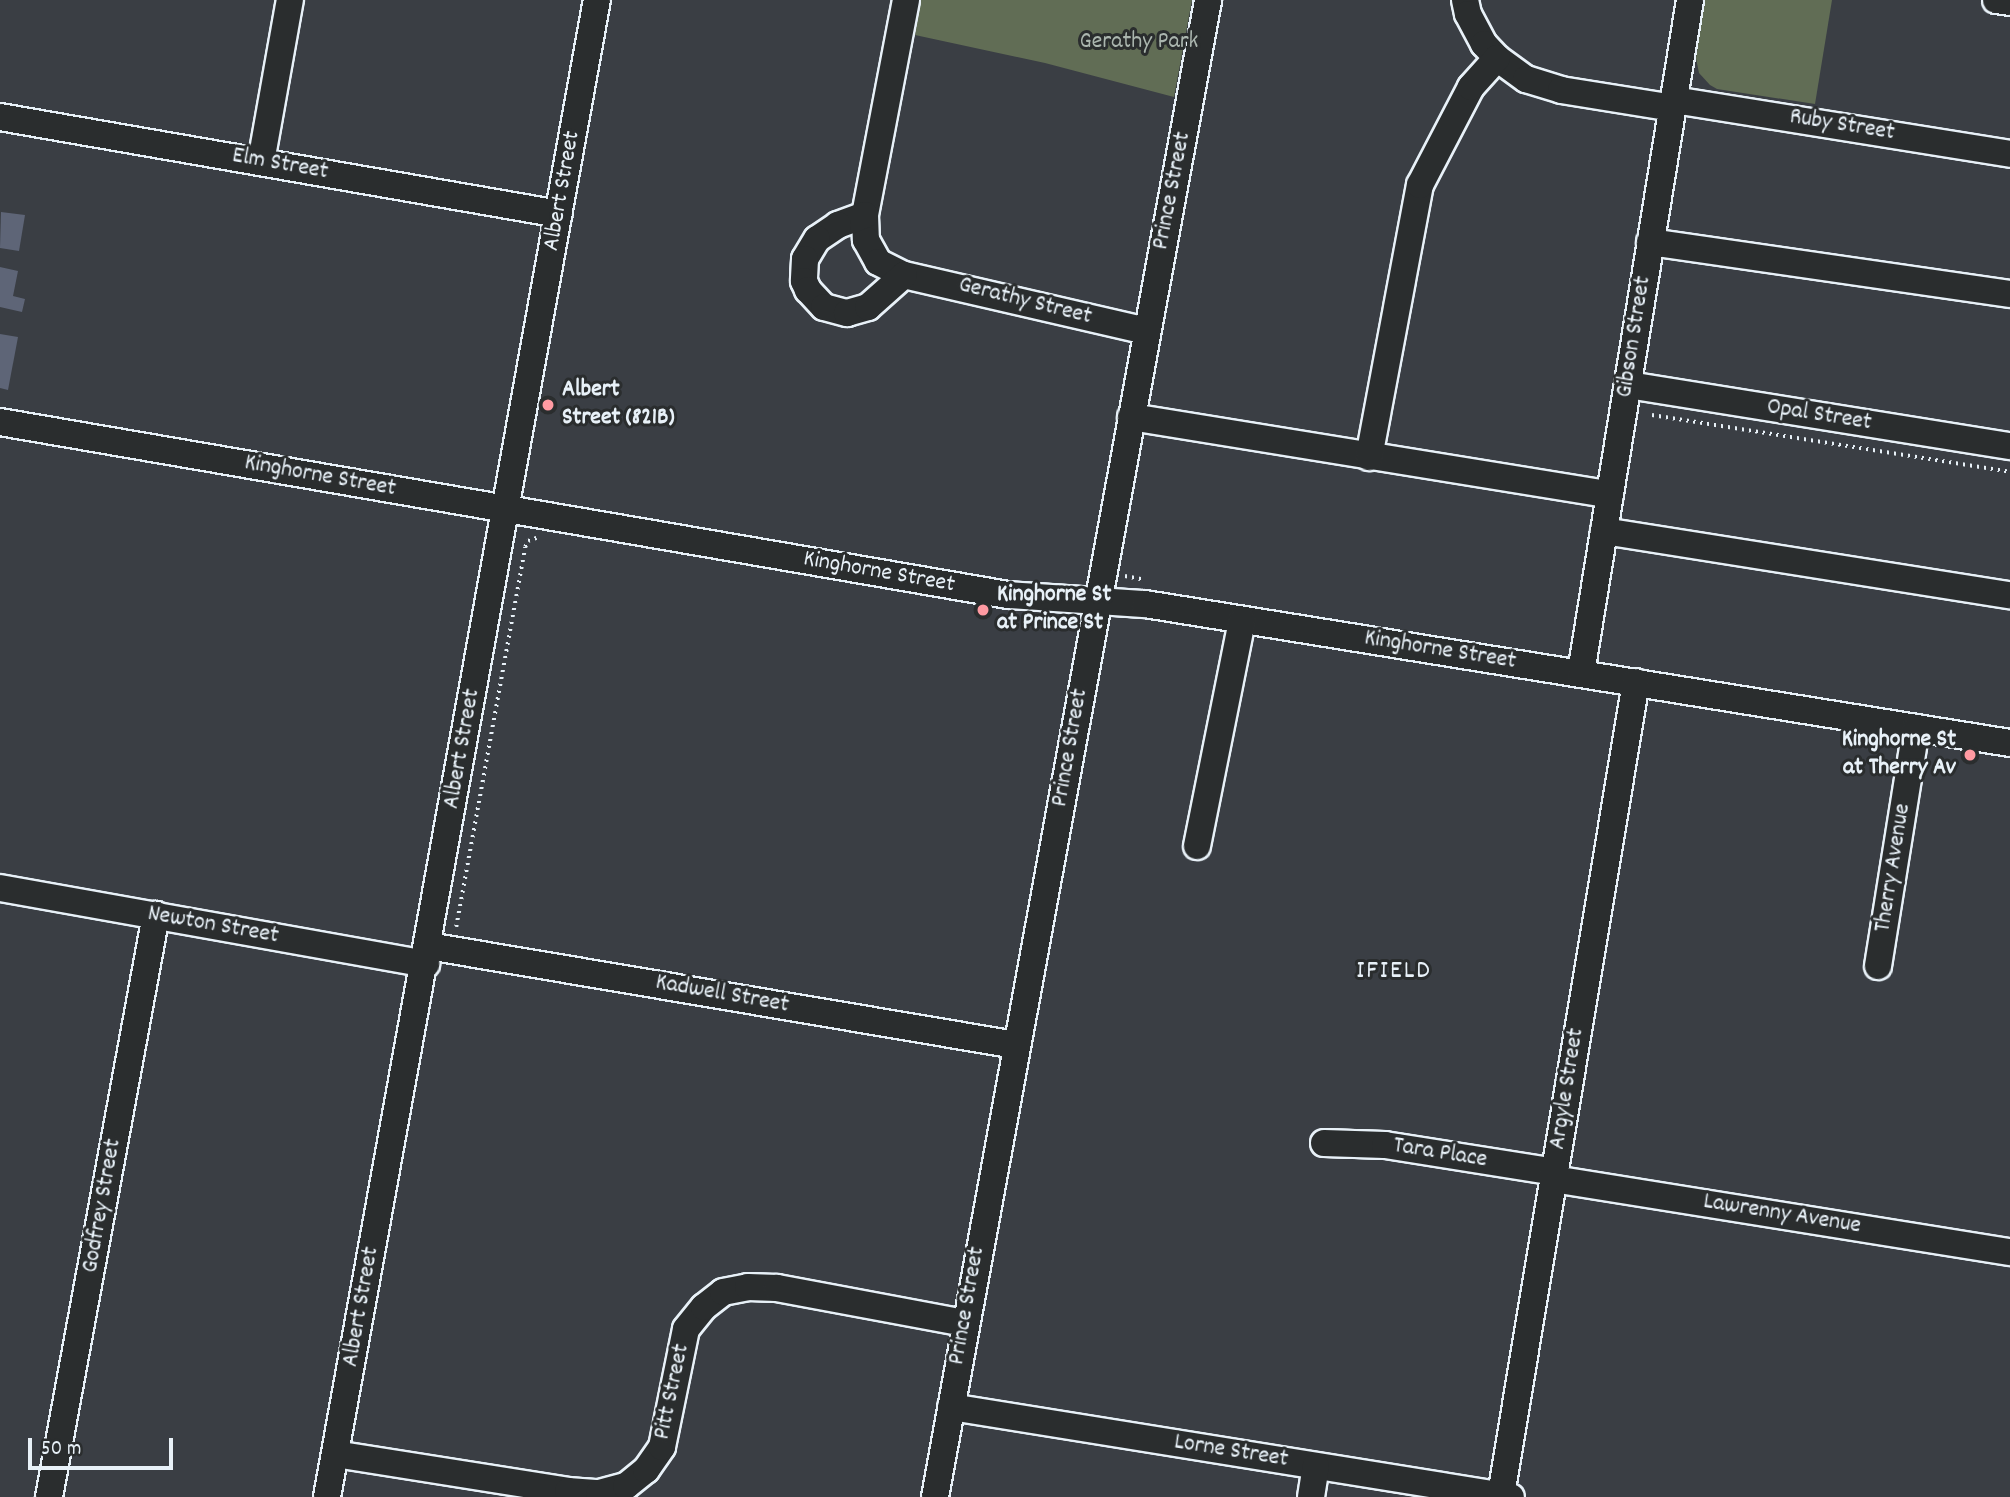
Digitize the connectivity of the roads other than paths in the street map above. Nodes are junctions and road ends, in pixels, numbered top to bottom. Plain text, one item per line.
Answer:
1 (290, 0) edge
2 (597, 0) edge
3 (906, 0) edge
4 (1208, 0) edge
5 (1465, 0) edge
6 (1690, 0) edge
7 (1996, 0) edge
8 (2010, 2) edge
9 (1497, 58) junction
10 (1673, 104) junction
11 (0, 117) edge
12 (2010, 153) edge
13 (261, 162) junction
14 (559, 214) junction
15 (865, 215) junction
16 (1650, 242) junction
17 (904, 275) junction
18 (2010, 294) edge
19 (1147, 331) junction
20 (1628, 385) junction
21 (1131, 417) junction
22 (0, 422) edge
23 (2010, 446) edge
24 (1369, 457) junction
25 (1610, 495) junction
26 (506, 509) junction
27 (1604, 530) junction
28 (2010, 595) edge
29 (1098, 599) junction
30 (1242, 620) junction
31 (1581, 673) junction
32 (1636, 682) junction
33 (1916, 728) junction
34 (2010, 743) edge
35 (1197, 846) dead end
36 (0, 888) edge
37 (156, 915) junction
38 (427, 955) junction
39 (1878, 966) dead end
40 (1016, 1045) junction
41 (1324, 1143) dead end
42 (1554, 1175) junction
43 (2010, 1252) edge
44 (964, 1323) junction
45 (951, 1407) junction
46 (335, 1454) junction
47 (1316, 1466) junction
48 (1506, 1496) edge
49 (49, 1497) edge
50 (327, 1497) edge
51 (934, 1497) edge
52 (1311, 1497) edge

1 - 13 street
2 - 14 street, Albert Street
3 - 15 street, Gerathy Street
4 - 19 street, Prince Street
5 - 9 street, Ruby Street
6 - 10 street, Gibson Street
7 - 8 street
9 - 10 street, Ruby Street
9 - 24 street
10 - 12 street, Ruby Street
10 - 16 street, Gibson Street
11 - 13 street, Elm Street
13 - 14 street, Elm Street
14 - 26 street, Albert Street
15 - 17 street, Gerathy Street
15 - 17 street
16 - 18 street
16 - 20 street, Gibson Street
17 - 19 street, Gerathy Street
19 - 21 street, Prince Street
20 - 23 street, Opal Street
20 - 25 street, Gibson Street
21 - 24 street
21 - 29 street, Prince Street
22 - 26 street, Kinghorne Street
24 - 25 street
25 - 27 street, Gibson Street
26 - 29 street, Kinghorne Street
26 - 38 street, Albert Street
27 - 28 street
27 - 31 street, Gibson Street
29 - 30 street, Kinghorne Street
29 - 40 street, Prince Street
30 - 31 street, Kinghorne Street
30 - 35 street
31 - 32 street, Kinghorne Street
32 - 33 street, Kinghorne Street
32 - 42 street, Argyle Street
33 - 34 street, Kinghorne Street
33 - 39 street, Therry Avenue
36 - 37 street, Newton Street
37 - 38 street, Newton Street
37 - 49 street, Godfrey Street
38 - 40 street, Kadwell Street
38 - 46 street, Albert Street
40 - 44 street, Prince Street
41 - 42 street, Tara Place
42 - 43 street, Lawrenny Avenue
42 - 48 street, Argyle Street
44 - 45 street, Prince Street
44 - 46 street, Pitt Street
45 - 47 street, Lorne Street
45 - 51 street, Prince Street
46 - 50 street, Albert Street
47 - 48 street, Lorne Street
47 - 52 street

